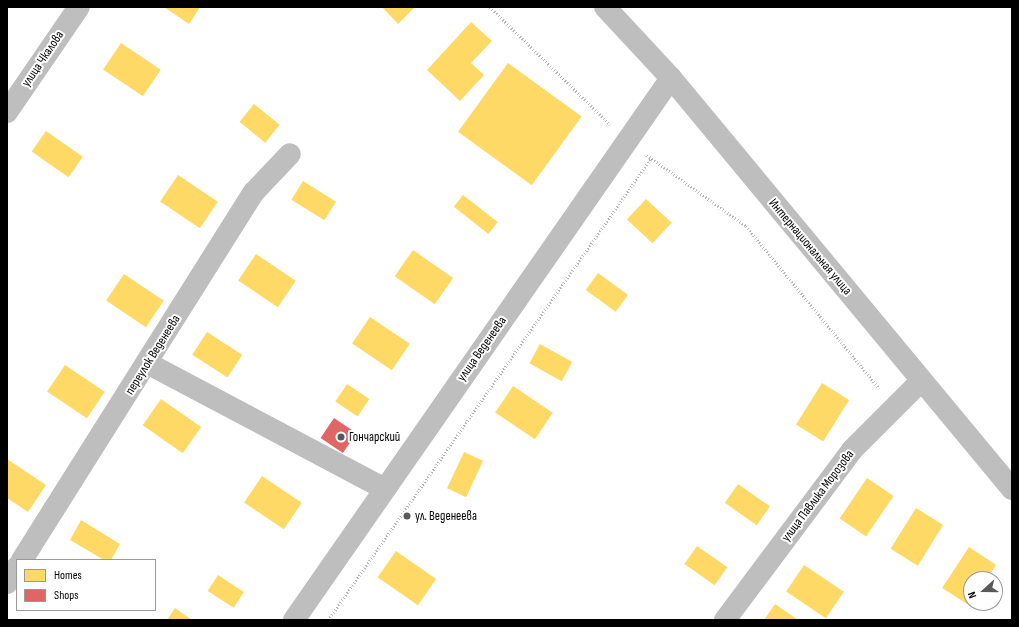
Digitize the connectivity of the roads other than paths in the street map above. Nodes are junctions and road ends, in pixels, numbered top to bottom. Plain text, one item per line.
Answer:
1 (78, 7) edge
2 (605, 7) edge
3 (671, 78) junction
4 (7, 112) edge
5 (290, 154) dead end
6 (149, 364) junction
7 (921, 381) junction
8 (385, 489) junction
9 (1012, 489) edge
10 (23, 559) edge
11 (16, 569) edge
12 (7, 583) edge
13 (294, 620) edge
14 (725, 620) edge

1 - 4 street, улица Чкалова
2 - 3 street, Интернациональная улица
3 - 7 street, Интернациональная улица
3 - 8 street, улица Веденеева
5 - 6 street, переулок Веденеева
6 - 8 street
6 - 10 street, переулок Веденеева
7 - 9 street, Интернациональная улица
7 - 14 street, улица Павлика Морозова
8 - 13 street, улица Веденеева
11 - 12 street

